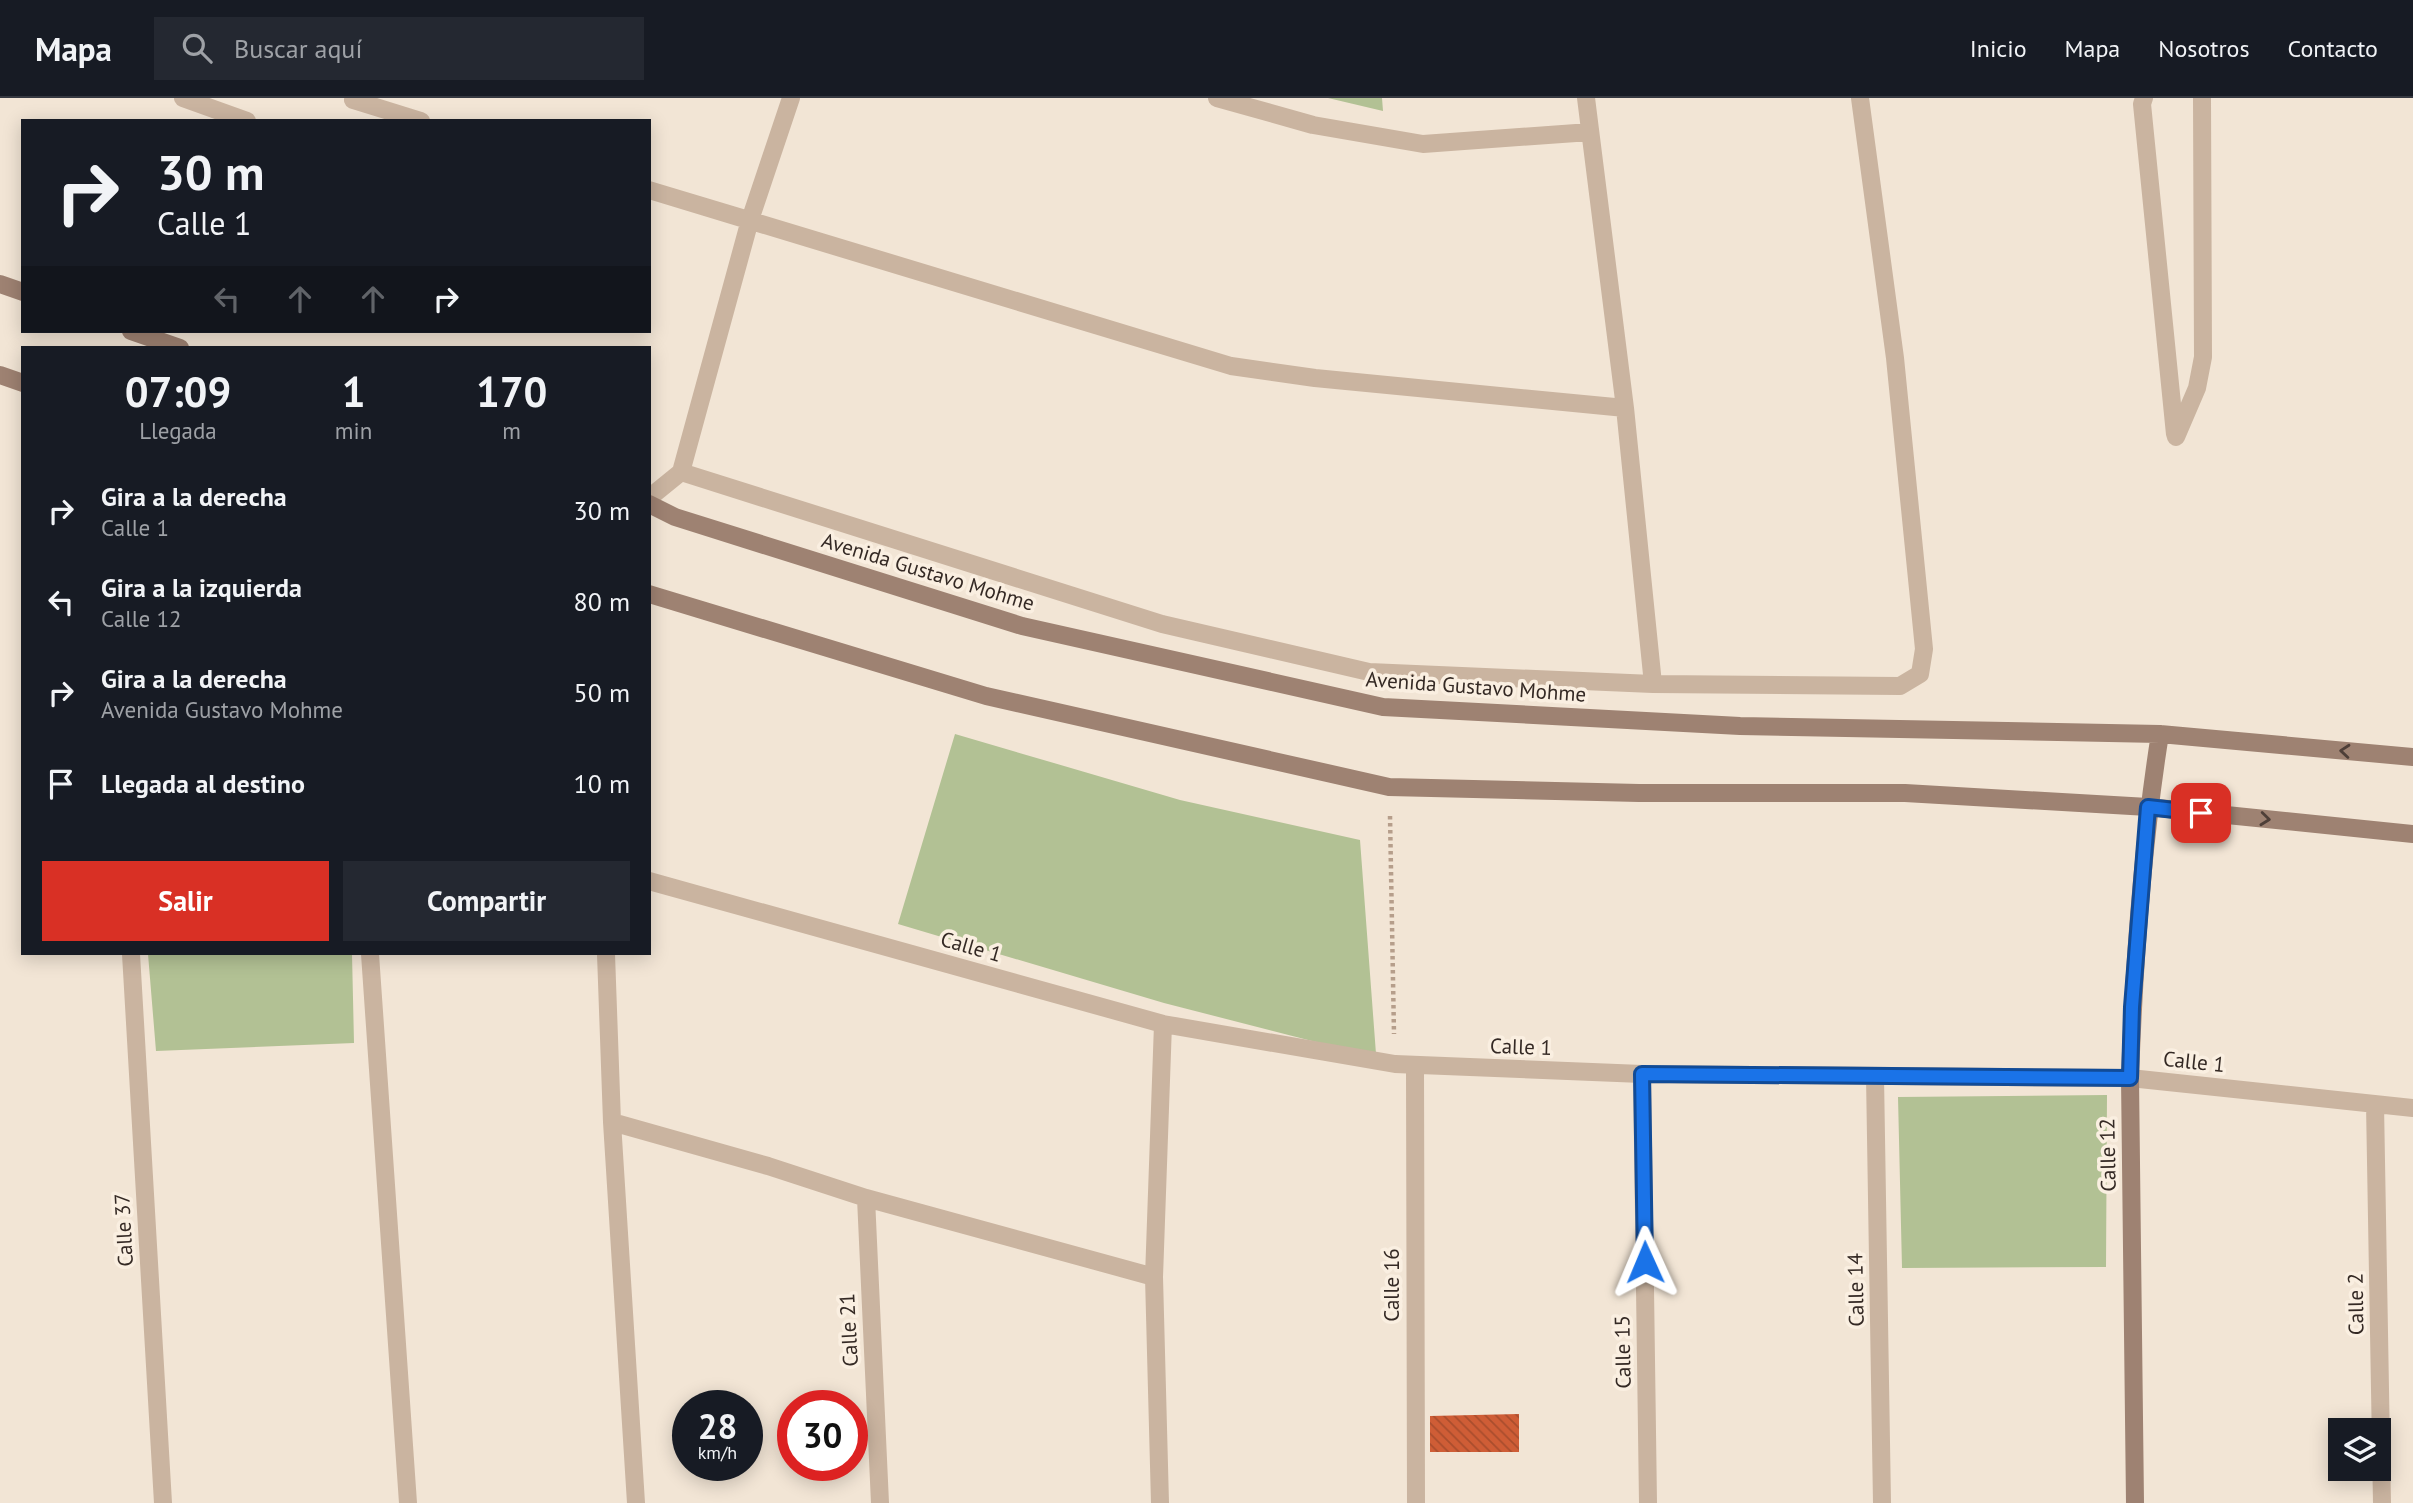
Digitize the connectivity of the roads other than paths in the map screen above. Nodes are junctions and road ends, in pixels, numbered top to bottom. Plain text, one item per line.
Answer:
1 (183, 98) edge
2 (354, 98) edge
3 (791, 98) edge
4 (1217, 98) edge
5 (1586, 98) edge
6 (1860, 98) edge
7 (2144, 98) edge
8 (2202, 98) edge
9 (241, 119) edge
10 (415, 119) edge
11 (1590, 132) junction
12 (651, 191) edge
13 (750, 220) junction
14 (0, 284) edge
15 (21, 291) edge
16 (137, 333) edge
17 (174, 346) edge
18 (0, 375) edge
19 (21, 382) edge
20 (1625, 408) junction
21 (681, 472) junction
22 (651, 496) edge
23 (651, 505) edge
24 (651, 595) edge
25 (1653, 684) junction
26 (2160, 734) junction
27 (2413, 757) edge
28 (2148, 807) junction
29 (2413, 834) edge
30 (651, 882) edge
31 (131, 955) edge
32 (370, 955) edge
33 (607, 955) edge
34 (1163, 1024) junction
35 (1415, 1067) junction
36 (1642, 1074) junction
37 (1875, 1076) junction
38 (2130, 1078) junction
39 (2375, 1104) junction
40 (2413, 1108) edge
41 (612, 1122) junction
42 (866, 1198) junction
43 (1154, 1277) junction
44 (163, 1503) edge
45 (408, 1503) edge
46 (636, 1503) edge
47 (880, 1503) edge
48 (1160, 1503) edge
49 (1416, 1503) edge
50 (1648, 1503) edge
51 (1882, 1503) edge
52 (2134, 1503) edge
53 (2382, 1503) edge

1 - 9 street
2 - 10 street
3 - 13 street
4 - 11 street
5 - 11 street
6 - 25 street
7 - 8 street
11 - 20 street
12 - 13 street
13 - 20 street
13 - 21 street
14 - 15 street
16 - 17 street
18 - 19 street
20 - 25 street
21 - 22 street
21 - 25 street
23 - 26 street, Avenida Gustavo Mohme
24 - 28 street
27 -> 26 street, Avenida Gustavo Mohme
26 - 28 street
28 -> 29 street
28 - 38 street, Calle 12
30 - 34 street, Calle 1
31 - 44 street, Calle 37
32 - 45 street
33 - 41 street
34 - 35 street, Calle 1
34 - 43 street
35 - 36 street, Calle 1
35 - 49 street, Calle 16
36 - 37 street, Calle 1
36 - 50 street, Calle 15
37 - 38 street, Calle 1
37 - 51 street, Calle 14
38 - 39 street, Calle 1
38 - 52 street, Calle 12
39 - 40 street, Calle 1
39 - 53 street, Calle 2
41 - 42 street
41 - 46 street
42 - 43 street
42 - 47 street, Calle 21
43 - 48 street

